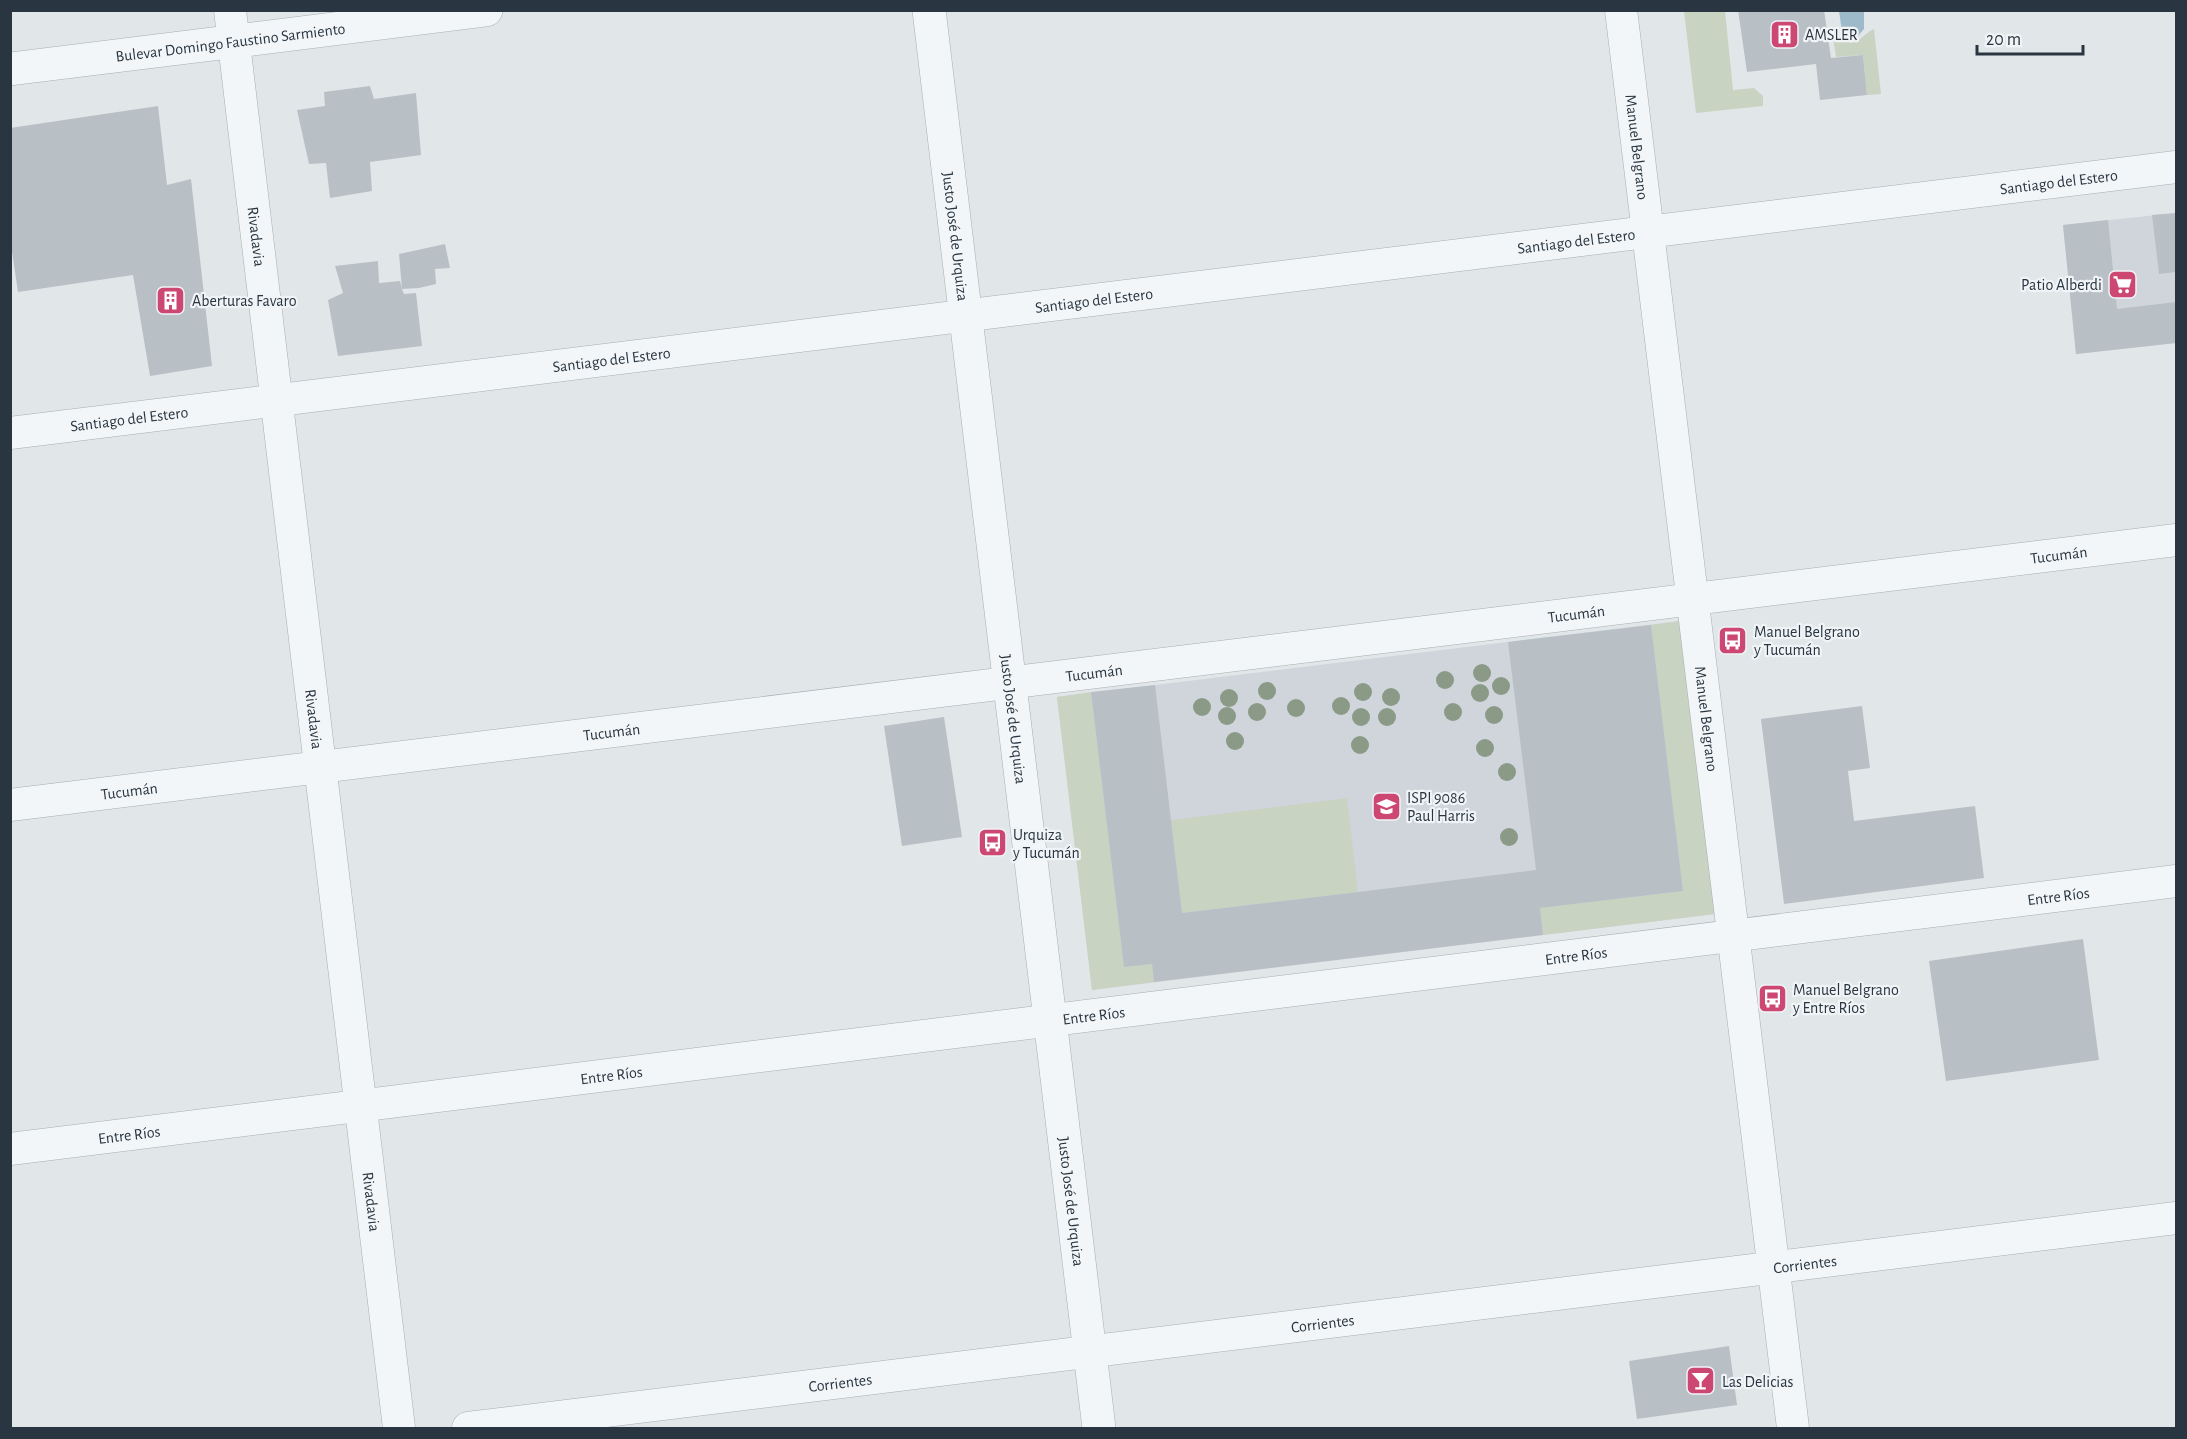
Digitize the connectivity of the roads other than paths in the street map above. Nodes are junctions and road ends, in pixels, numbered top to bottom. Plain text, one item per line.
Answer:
1 (486, 10) edge
2 (929, 10) edge
3 (1621, 10) edge
4 (232, 26) edge
5 (10, 69) edge
6 (2176, 167) edge
7 (1648, 232) junction
8 (966, 316) junction
9 (276, 400) junction
10 (10, 433) edge
11 (2176, 540) edge
12 (1692, 599) junction
13 (1010, 683) junction
14 (320, 767) junction
15 (10, 805) edge
16 (2176, 881) edge
17 (1733, 936) junction
18 (1050, 1021) junction
19 (361, 1106) junction
20 (10, 1149) edge
21 (2176, 1218) edge
22 (1773, 1268) junction
23 (1089, 1352) junction
24 (399, 1428) edge
25 (468, 1428) edge
26 (1099, 1428) edge
27 (1792, 1428) edge

1 - 4 street, Bulevar Domingo Faustino Sarmiento
2 - 8 street, Justo José de Urquiza
3 - 7 street, Manuel Belgrano
4 - 5 street, Bulevar Domingo Faustino Sarmiento
4 - 9 street, Rivadavia
6 - 7 street, Santiago del Estero
7 - 8 street, Santiago del Estero
7 - 12 street, Manuel Belgrano
8 - 9 street, Santiago del Estero
8 - 13 street, Justo José de Urquiza
9 - 10 street, Santiago del Estero
9 - 14 street, Rivadavia
11 - 12 street, Tucumán
12 - 13 street, Tucumán
12 - 17 street, Manuel Belgrano
13 - 14 street, Tucumán
13 - 18 street, Justo José de Urquiza
14 - 15 street, Tucumán
14 - 19 street, Rivadavia
16 - 17 street, Entre Ríos
17 - 18 street, Entre Ríos
17 - 22 street, Manuel Belgrano
18 - 19 street, Entre Ríos
18 - 23 street, Justo José de Urquiza
19 - 20 street, Entre Ríos
19 - 24 street, Rivadavia
21 - 22 street, Corrientes
22 - 23 street, Corrientes
22 - 27 street, Manuel Belgrano
23 - 25 street, Corrientes
23 - 26 street, Justo José de Urquiza

